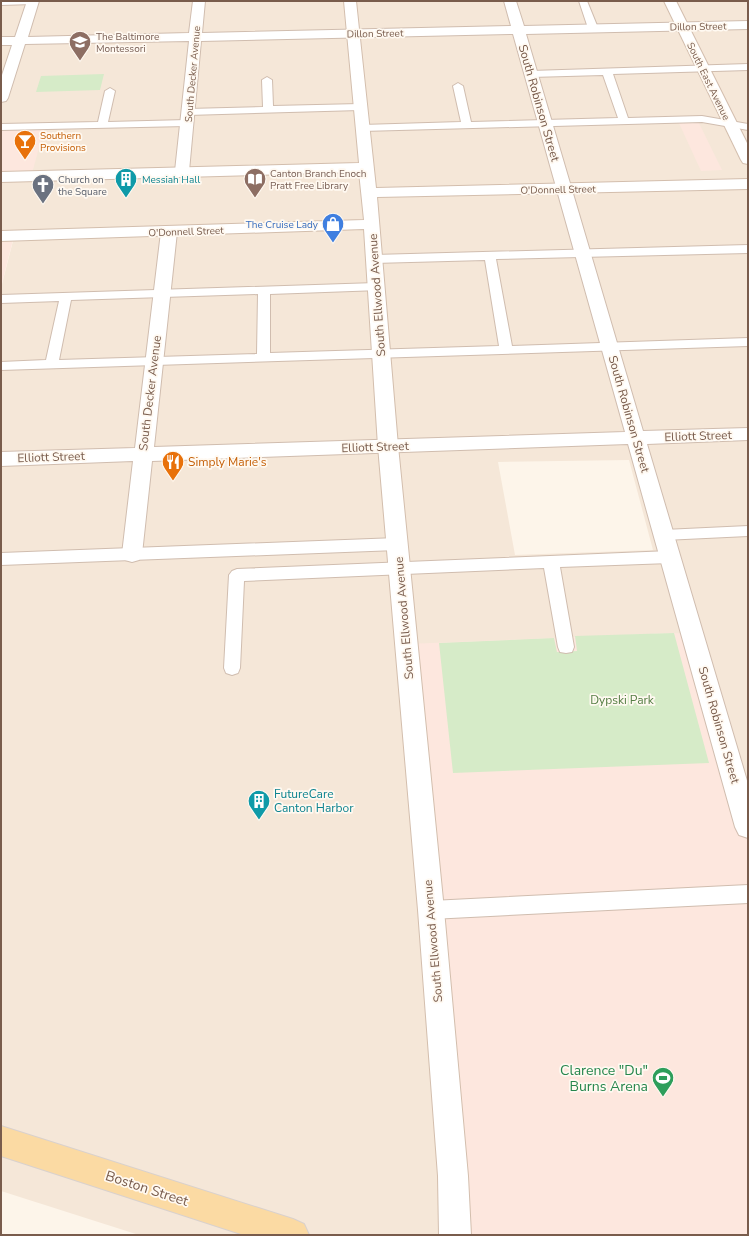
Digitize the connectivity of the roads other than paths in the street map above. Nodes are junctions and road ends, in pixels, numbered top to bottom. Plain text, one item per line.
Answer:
1 (33, 1) edge
2 (199, 1) edge
3 (350, 1) edge
4 (510, 1) edge
5 (583, 1) edge
6 (670, 1) edge
7 (1, 2) edge
8 (748, 25) edge
9 (682, 26) junction
10 (593, 28) junction
11 (518, 30) junction
12 (354, 34) junction
13 (195, 37) junction
14 (1, 41) edge
15 (19, 41) junction
16 (748, 68) edge
17 (703, 69) junction
18 (607, 71) junction
19 (531, 74) junction
20 (267, 80) dead end
21 (458, 86) dead end
22 (2, 90) edge
23 (110, 91) dead end
24 (360, 107) junction
25 (268, 109) junction
26 (188, 117) junction
27 (624, 121) junction
28 (545, 123) junction
29 (730, 124) junction
30 (102, 125) junction
31 (467, 125) junction
32 (1, 127) edge
33 (748, 127) edge
34 (362, 128) junction
35 (748, 160) edge
36 (366, 167) junction
37 (182, 171) junction
38 (1, 176) edge
39 (748, 184) edge
40 (564, 188) junction
41 (369, 193) junction
42 (372, 224) junction
43 (169, 232) junction
44 (1, 236) edge
45 (748, 249) edge
46 (583, 254) junction
47 (490, 256) junction
48 (374, 259) junction
49 (376, 287) junction
50 (264, 290) junction
51 (162, 294) junction
52 (66, 297) junction
53 (1, 299) edge
54 (748, 342) edge
55 (609, 346) junction
56 (506, 350) junction
57 (381, 354) junction
58 (263, 358) junction
59 (154, 361) junction
60 (52, 364) junction
61 (1, 366) edge
62 (748, 434) edge
63 (636, 438) junction
64 (388, 446) junction
65 (143, 454) junction
66 (1, 459) edge
67 (748, 531) edge
68 (664, 535) junction
69 (398, 544) junction
70 (132, 554) junction
71 (670, 557) junction
72 (1, 559) edge
73 (551, 562) junction
74 (400, 568) junction
75 (566, 647) dead end
76 (232, 668) dead end
77 (748, 827) edge
78 (748, 894) edge
79 (431, 910) junction
80 (1, 1141) edge
81 (293, 1235) edge
82 (455, 1235) edge

1 - 7 lane
1 - 15 street
2 - 13 street, South Decker Avenue
3 - 12 street, South Ellwood Avenue
4 - 11 street, South Robinson Street
5 - 10 lane
6 - 9 street, South East Avenue
8 - 9 street, Dillon Street
9 - 10 street, Dillon Street
9 - 17 street, South East Avenue
10 - 11 street, Dillon Street
11 - 12 street, Dillon Street
11 - 19 street, South Robinson Street
12 - 13 street, Dillon Street
12 - 24 street, South Ellwood Avenue
13 - 15 street, Dillon Street
13 - 26 street, South Decker Avenue
14 - 15 street, Dillon Street
15 - 22 street
16 - 17 lane
17 - 18 lane
17 - 29 street, South East Avenue
18 - 19 lane
18 - 27 lane
19 - 28 street, South Robinson Street
20 - 25 lane
21 - 31 lane
23 - 30 lane
24 - 25 lane
24 - 34 street, South Ellwood Avenue
25 - 26 lane
26 - 30 lane
26 - 37 street, South Decker Avenue
27 - 28 lane
27 - 29 lane
28 - 31 lane
28 - 40 street, South Robinson Street
29 - 33 lane
29 - 35 street, South East Avenue
30 - 32 lane
31 - 34 lane
34 - 36 street, South Ellwood Avenue
36 - 37 street
36 - 41 street, South Ellwood Avenue
37 - 38 street
39 - 40 street, O'Donnell Street
40 - 41 street, O'Donnell Street
40 - 46 street, South Robinson Street
41 - 42 street, South Ellwood Avenue
42 - 43 street, O'Donnell Street
42 - 48 street, South Ellwood Avenue
43 - 44 street, O'Donnell Street
43 - 51 street, South Decker Avenue
45 - 46 lane
46 - 47 lane
46 - 55 street, South Robinson Street
47 - 48 lane
47 - 56 lane
48 - 49 street, South Ellwood Avenue
49 - 50 lane
49 - 57 street, South Ellwood Avenue
50 - 51 lane
50 - 58 lane
51 - 52 lane
51 - 59 street, South Decker Avenue
52 - 53 lane
52 - 60 lane
54 - 55 lane
55 - 56 lane
55 - 63 street, South Robinson Street
56 - 57 lane
57 - 58 lane
57 - 64 street, South Ellwood Avenue
58 - 59 lane
59 - 60 lane
59 - 65 street, South Decker Avenue
60 - 61 lane
62 - 63 street, Elliott Street
63 - 64 street, Elliott Street
63 - 68 street, South Robinson Street
64 - 65 street, Elliott Street
64 - 69 street, South Ellwood Avenue
65 - 66 street, Elliott Street
65 - 70 street, South Decker Avenue
67 - 68 lane
68 - 71 street, South Robinson Street
69 - 70 lane
69 - 74 street, South Ellwood Avenue
70 - 72 lane
71 - 73 lane
71 - 77 street, South Robinson Street
73 - 74 lane
73 - 75 lane
74 - 76 lane
74 - 79 street, South Ellwood Avenue
78 - 79 lane
79 - 82 street, South Ellwood Avenue
80 - 81 main road, Boston Street

